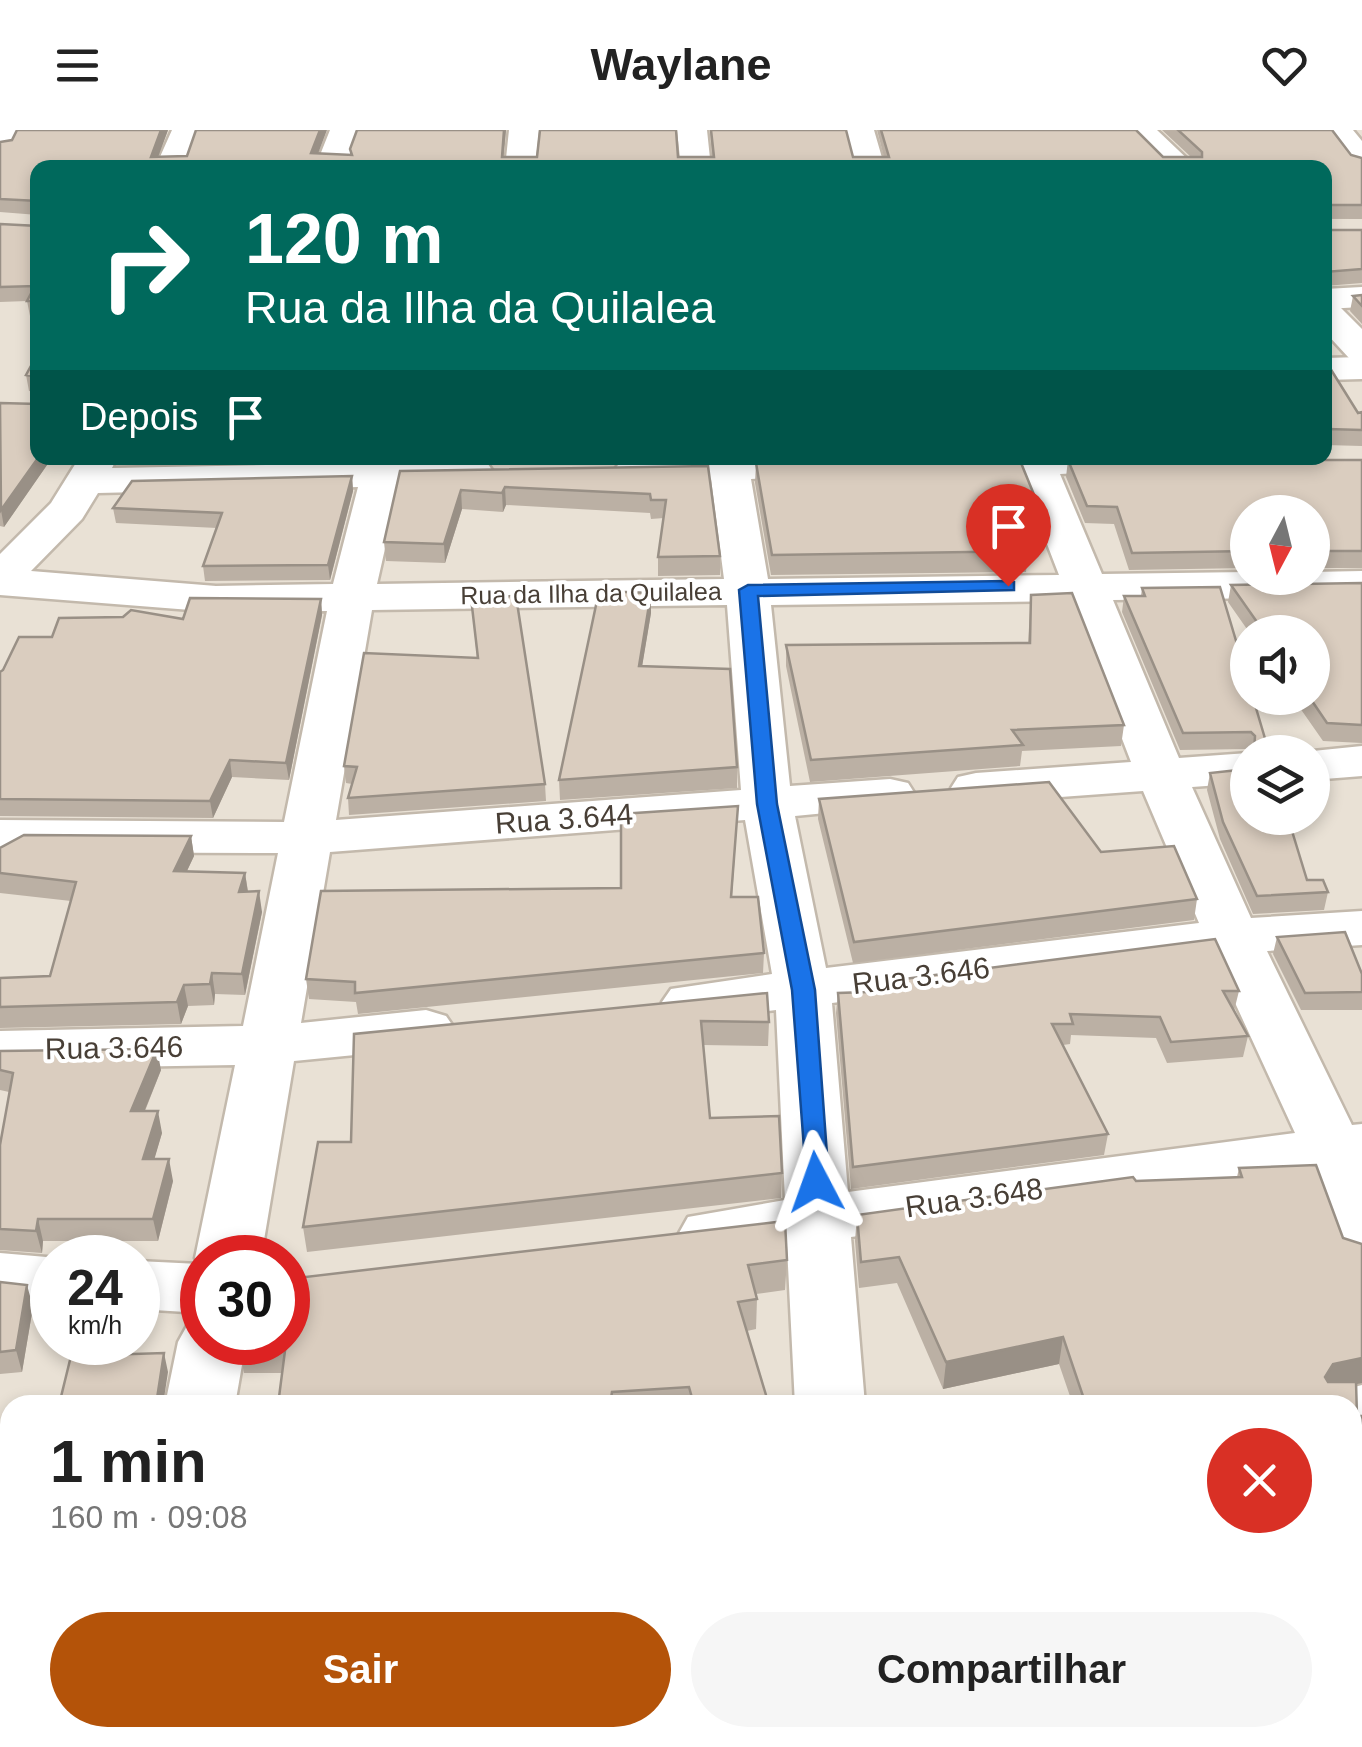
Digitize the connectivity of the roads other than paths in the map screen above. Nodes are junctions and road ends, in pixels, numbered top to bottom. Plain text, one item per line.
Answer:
1 (10, 130) edge
2 (187, 130) edge
3 (345, 130) edge
4 (524, 130) edge
5 (692, 130) edge
6 (858, 130) edge
7 (1140, 130) edge
8 (1338, 130) edge
9 (0, 146) edge
10 (174, 160) edge
11 (333, 160) edge
12 (521, 160) edge
13 (695, 160) edge
14 (867, 160) edge
15 (1173, 160) edge
16 (1356, 170) edge
17 (1362, 297) edge
18 (1332, 298) edge
19 (1332, 318) edge
20 (1362, 350) edge
21 (1332, 368) edge
22 (1362, 368) edge
23 (679, 465) edge
24 (729, 465) edge
25 (1036, 465) edge
26 (384, 466) edge
27 (92, 469) edge
28 (595, 470) edge
29 (518, 472) edge
30 (0, 581) edge
31 (1362, 584) edge
32 (1082, 585) junction
33 (748, 590) junction
34 (352, 597) junction
35 (1362, 762) edge
36 (1330, 763) edge
37 (1230, 769) edge
38 (1161, 774) junction
39 (767, 804) junction
40 (0, 836) edge
41 (306, 838) junction
42 (1362, 928) edge
43 (1232, 936) junction
44 (803, 990) junction
45 (644, 1007) edge
46 (486, 1023) edge
47 (268, 1045) junction
48 (0, 1050) edge
49 (1347, 1146) edge
50 (819, 1220) junction
51 (232, 1235) edge
52 (662, 1238) edge
53 (1362, 1246) edge
54 (0, 1277) edge
55 (30, 1279) edge
56 (208, 1365) edge
57 (202, 1395) edge
58 (829, 1395) edge

1 - 9 street
2 - 10 street
3 - 11 street
4 - 12 street
5 - 13 street
6 - 14 street
7 - 15 street
8 - 16 street
17 - 18 street
19 - 20 street
21 - 22 street
23 - 28 street
24 - 33 street
25 - 32 street
26 - 27 street
26 - 29 street
26 - 34 street
27 - 30 street
30 - 34 street, Rua da Ilha da Quilalea
31 - 32 street, Rua da Ilha da Quilalea
32 - 33 street, Rua da Ilha da Quilalea
32 - 38 street
33 - 34 street, Rua da Ilha da Quilalea
33 - 39 street
34 - 41 street
35 - 36 street
37 - 38 street, Rua 3.644
38 - 39 street, Rua 3.644
38 - 43 street
39 - 41 street, Rua 3.644
39 - 44 street
40 - 41 street, Rua 3.644
41 - 47 street
42 - 43 street, Rua 3.646
43 - 44 street, Rua 3.646
43 - 49 street
44 - 45 street, Rua 3.646
44 - 50 street
46 - 47 street, Rua 3.646
47 - 48 street, Rua 3.646
47 - 51 street
49 - 50 street, Rua 3.648
49 - 53 street
50 - 52 street, Rua 3.648
50 - 58 street
54 - 55 street
56 - 57 street

